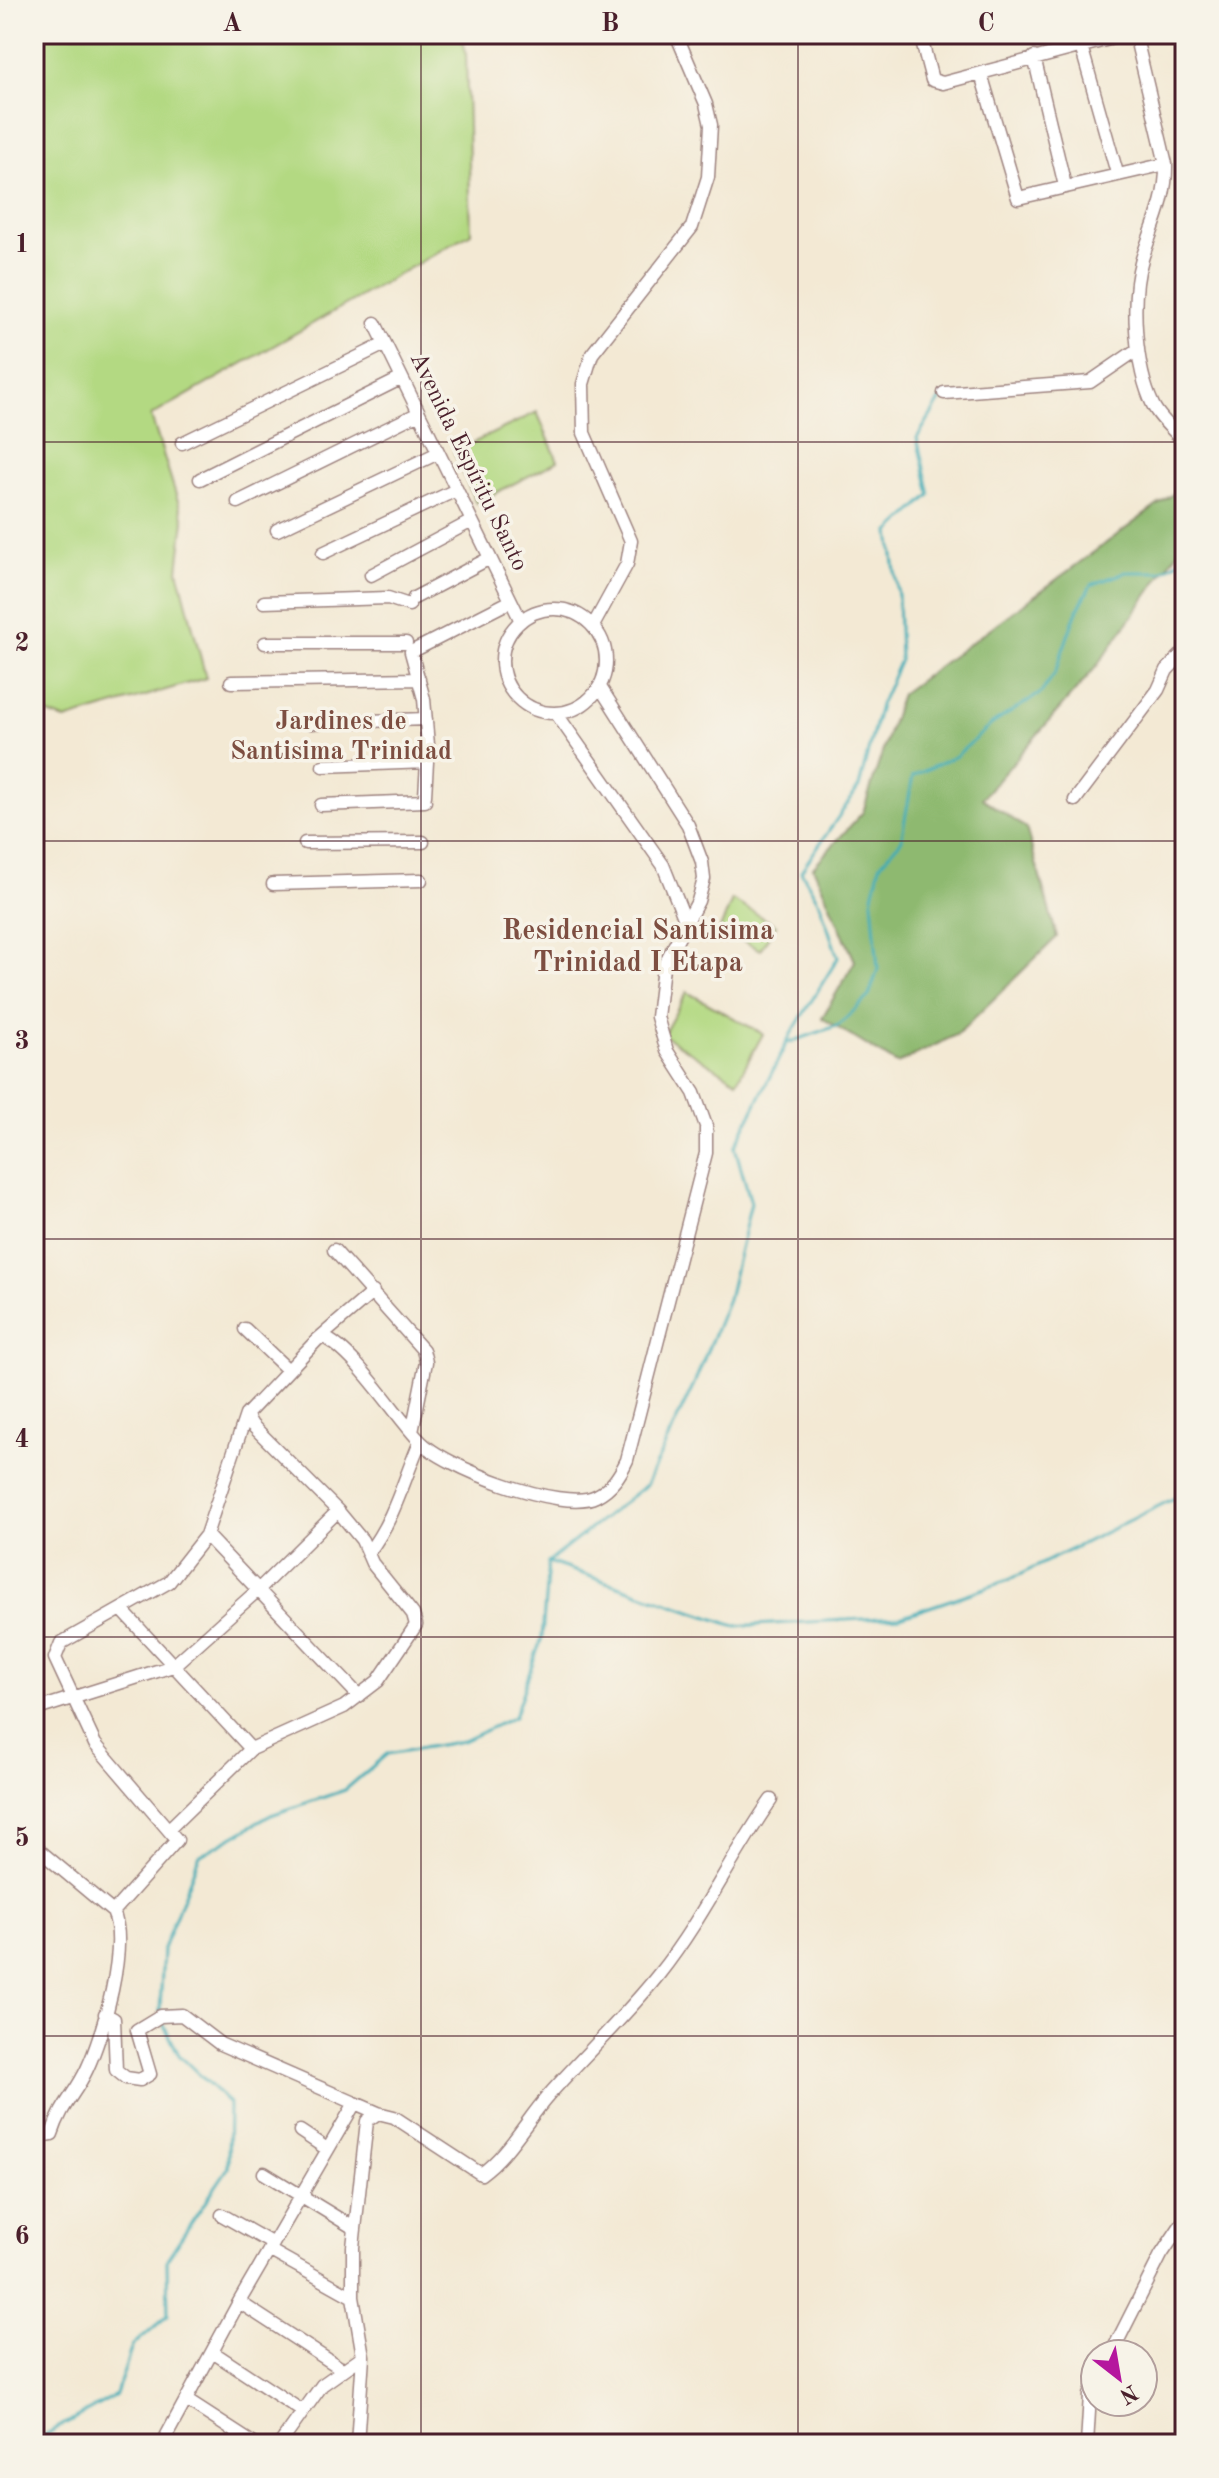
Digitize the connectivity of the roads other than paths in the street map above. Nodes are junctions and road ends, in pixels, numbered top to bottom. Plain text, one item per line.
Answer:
1 (676, 34) edge
2 (1128, 34) edge
3 (1135, 34) edge
4 (924, 35) edge
5 (1081, 46) junction
6 (1034, 57) junction
7 (981, 74) junction
8 (1166, 164) junction
9 (1117, 173) junction
10 (1065, 186) junction
11 (375, 323) dead end
12 (385, 344) junction
13 (1138, 349) junction
14 (402, 378) junction
15 (944, 393) dead end
16 (419, 413) junction
17 (1185, 442) edge
18 (182, 443) dead end
19 (438, 453) junction
20 (200, 479) dead end
21 (456, 490) junction
22 (238, 502) dead end
23 (472, 521) junction
24 (277, 530) dead end
25 (323, 553) dead end
26 (490, 558) junction
27 (371, 575) dead end
28 (511, 601) junction
29 (264, 602) dead end
30 (521, 621) junction
31 (593, 626) junction
32 (265, 643) dead end
33 (406, 643) dead end
34 (1185, 651) edge
35 (419, 679) junction
36 (231, 682) dead end
37 (600, 687) junction
38 (556, 713) junction
39 (426, 719) junction
40 (310, 723) dead end
41 (427, 762) junction
42 (323, 766) dead end
43 (1075, 800) dead end
44 (321, 805) dead end
45 (423, 842) dead end
46 (305, 843) dead end
47 (421, 880) dead end
48 (273, 884) dead end
49 (685, 920) junction
50 (334, 1250) dead end
51 (373, 1292) junction
52 (245, 1329) dead end
53 (323, 1337) junction
54 (288, 1370) junction
55 (246, 1422) junction
56 (416, 1437) junction
57 (338, 1511) junction
58 (324, 1525) junction
59 (351, 1525) junction
60 (206, 1535) junction
61 (368, 1553) junction
62 (258, 1590) junction
63 (122, 1610) junction
64 (173, 1666) junction
65 (359, 1696) junction
66 (76, 1699) junction
67 (34, 1710) edge
68 (251, 1749) junction
69 (771, 1800) dead end
70 (170, 1828) junction
71 (34, 1846) edge
72 (113, 1912) junction
73 (105, 2014) junction
74 (355, 2103) junction
75 (378, 2113) junction
76 (300, 2131) dead end
77 (34, 2137) edge
78 (327, 2149) junction
79 (264, 2173) dead end
80 (300, 2196) junction
81 (222, 2215) dead end
82 (1185, 2219) edge
83 (354, 2228) junction
84 (271, 2247) junction
85 (353, 2297) junction
86 (239, 2302) junction
87 (1119, 2338) edge
88 (214, 2353) junction
89 (363, 2356) junction
90 (342, 2369) junction
91 (186, 2400) junction
92 (302, 2411) junction
93 (1089, 2418) edge
94 (162, 2444) edge
95 (254, 2444) edge
96 (280, 2444) edge
97 (357, 2444) edge
98 (1087, 2444) edge

1 - 31 street
2 - 5 street
3 - 8 street
4 - 7 street
5 - 6 street
5 - 9 street
6 - 7 street
6 - 10 street
7 - 10 street
8 - 9 street
8 - 13 street
9 - 10 street
11 - 12 street, Avenida Espíritu Santo
12 - 14 street, Avenida Espíritu Santo
12 - 18 street
13 - 15 street
13 - 17 street
14 - 16 street, Avenida Espíritu Santo
14 - 20 street
16 - 19 street, Avenida Espíritu Santo
16 - 22 street
19 - 21 street, Avenida Espíritu Santo
19 - 24 street
21 - 23 street, Avenida Espíritu Santo
21 - 25 street
23 - 26 street, Avenida Espíritu Santo
23 - 27 street
26 - 28 street, Avenida Espíritu Santo
26 - 29 street
28 - 30 street, Avenida Espíritu Santo
28 - 35 street
30 - 31 street
30 - 38 street
31 - 37 street
32 - 33 street
34 - 43 street
35 - 36 street
35 - 39 street
37 - 38 street
37 - 49 street
38 - 49 street
39 - 40 street
39 - 41 street
41 - 42 street
41 - 44 street
45 - 46 street
47 - 48 street
49 - 56 street
50 - 51 street
51 - 53 street
51 - 56 street
52 - 54 street
53 - 54 street
53 - 56 street
54 - 55 street
55 - 57 street
55 - 60 street
56 - 61 street
57 - 58 street
57 - 59 street
58 - 59 street
58 - 62 street
59 - 61 street
60 - 62 street
60 - 63 street
61 - 65 street
62 - 64 street
62 - 65 street
63 - 64 street
63 - 66 street
64 - 66 street
64 - 68 street
65 - 68 street
66 - 67 street
66 - 70 street
68 - 70 street
69 - 75 street
70 - 72 street
71 - 72 street
72 - 73 street
73 - 74 street
73 - 77 street
74 - 75 street
74 - 78 street
75 - 83 street
76 - 78 street
78 - 80 street
79 - 80 street
80 - 83 street
80 - 84 street
81 - 84 street
82 - 87 street
83 - 85 street
84 - 85 street
84 - 86 street
85 - 89 street
86 - 88 street
86 - 90 street
88 - 91 street
88 - 92 street
89 - 90 street
89 - 97 street
90 - 92 street
91 - 94 street
91 - 95 street
92 - 96 street
93 - 98 street

